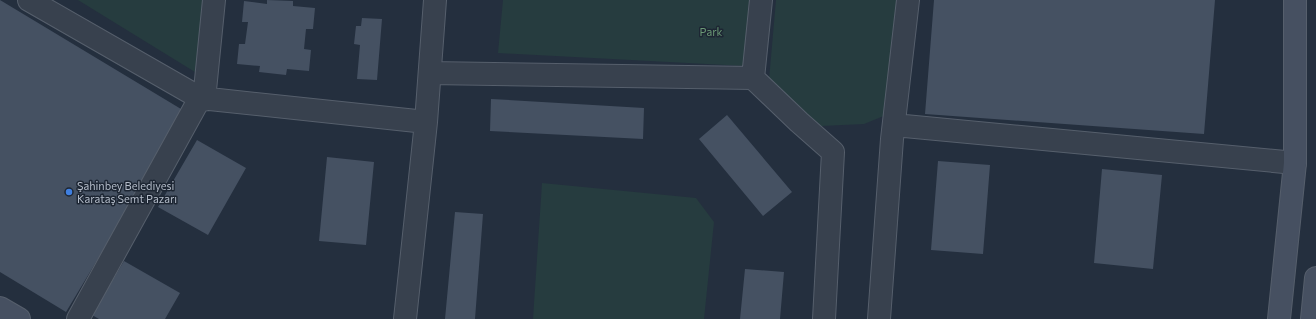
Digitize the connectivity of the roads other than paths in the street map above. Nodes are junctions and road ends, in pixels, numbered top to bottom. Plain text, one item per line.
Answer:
1 (29, 0) edge
2 (214, 0) edge
3 (435, 0) edge
4 (761, 0) edge
5 (908, 0) edge
6 (1295, 0) edge
7 (430, 73) junction
8 (753, 78) junction
9 (202, 99) junction
10 (426, 122) junction
11 (894, 125) junction
12 (1295, 163) junction
13 (1316, 278) edge
14 (0, 308) edge
15 (19, 319) edge
16 (78, 319) edge
17 (405, 319) edge
18 (824, 319) edge
19 (879, 319) edge
20 (1279, 319) edge
21 (1312, 319) edge

1 - 9 street
2 - 9 street
3 - 7 street
4 - 8 street
5 - 11 street
6 - 12 street
7 - 8 street
7 - 10 street
8 - 18 street
9 - 10 street
9 - 16 street
10 - 17 street
11 - 12 street
11 - 19 street
12 - 20 street
13 - 21 street
14 - 15 street

